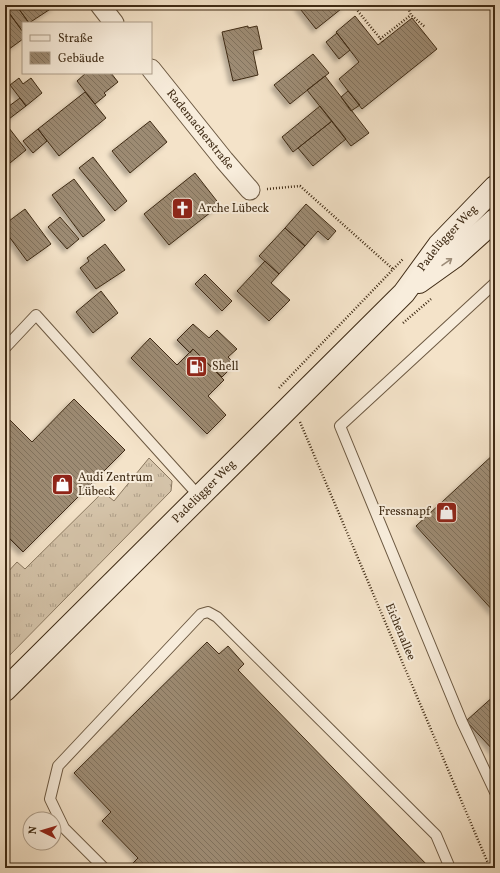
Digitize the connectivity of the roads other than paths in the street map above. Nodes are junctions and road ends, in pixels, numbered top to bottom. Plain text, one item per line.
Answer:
1 (100, 5) edge
2 (113, 22) edge
3 (152, 71) edge
4 (495, 187) edge
5 (250, 190) road end
6 (495, 220) edge
7 (495, 283) edge
8 (404, 293) junction
9 (5, 348) edge
10 (199, 496) junction
11 (5, 690) edge
12 (495, 792) edge
13 (104, 868) edge
14 (450, 868) edge

1 - 2 street
3 - 5 street, Rademacherstraße
4 - 8 main road, Padelügger Weg
8 -> 6 main road, Padelügger Weg
7 - 12 lane
8 - 10 main road, Padelügger Weg
9 - 10 lane
10 - 11 main road, Padelügger Weg
13 - 14 lane

